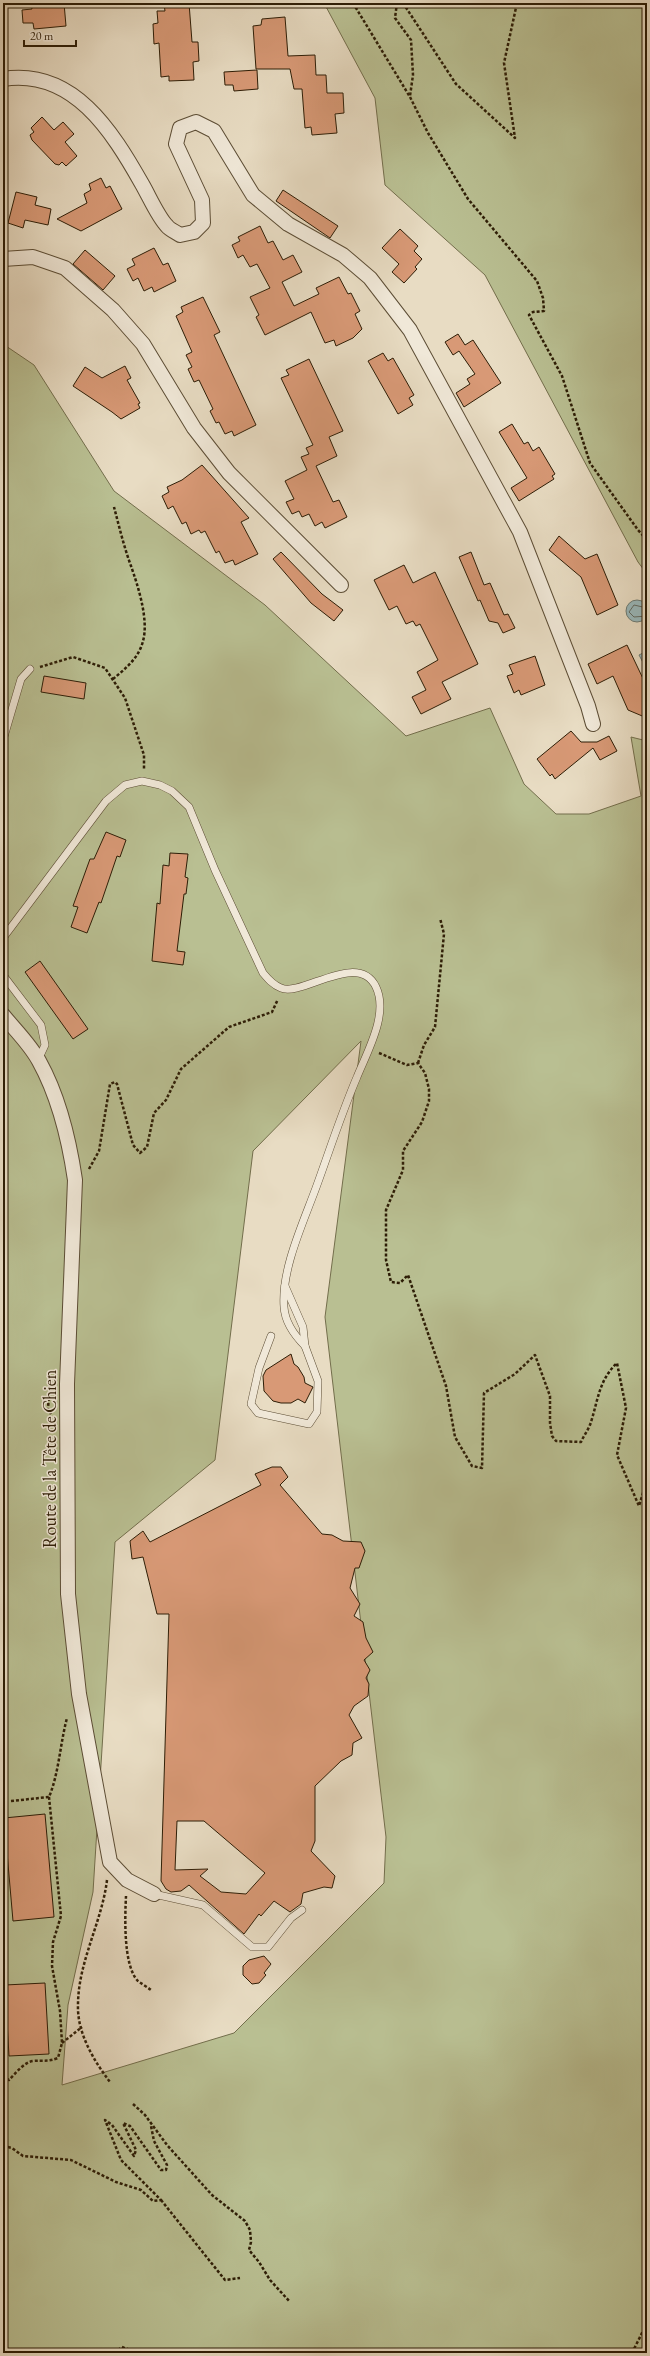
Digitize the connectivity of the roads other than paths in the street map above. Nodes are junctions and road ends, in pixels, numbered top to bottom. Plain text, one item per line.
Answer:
1 (3, 79) edge
2 (3, 259) edge
3 (340, 585) dead end
4 (30, 670) road end
5 (593, 724) dead end
6 (3, 740) edge
7 (3, 938) edge
8 (3, 975) edge
9 (3, 1015) edge
10 (38, 1060) junction
11 (284, 1284) junction
12 (271, 1336) dead end
13 (305, 1346) junction
14 (154, 1894) joint
15 (302, 1910) dead end

1 - 5 street
2 - 3 street
4 - 6 lane
7 - 11 lane
8 - 10 lane
9 - 10 street, Route de la Tête de Chien
10 - 14 street, Route de la Tête de Chien
11 - 13 lane
11 - 13 lane
12 - 13 lane
14 - 15 lane

